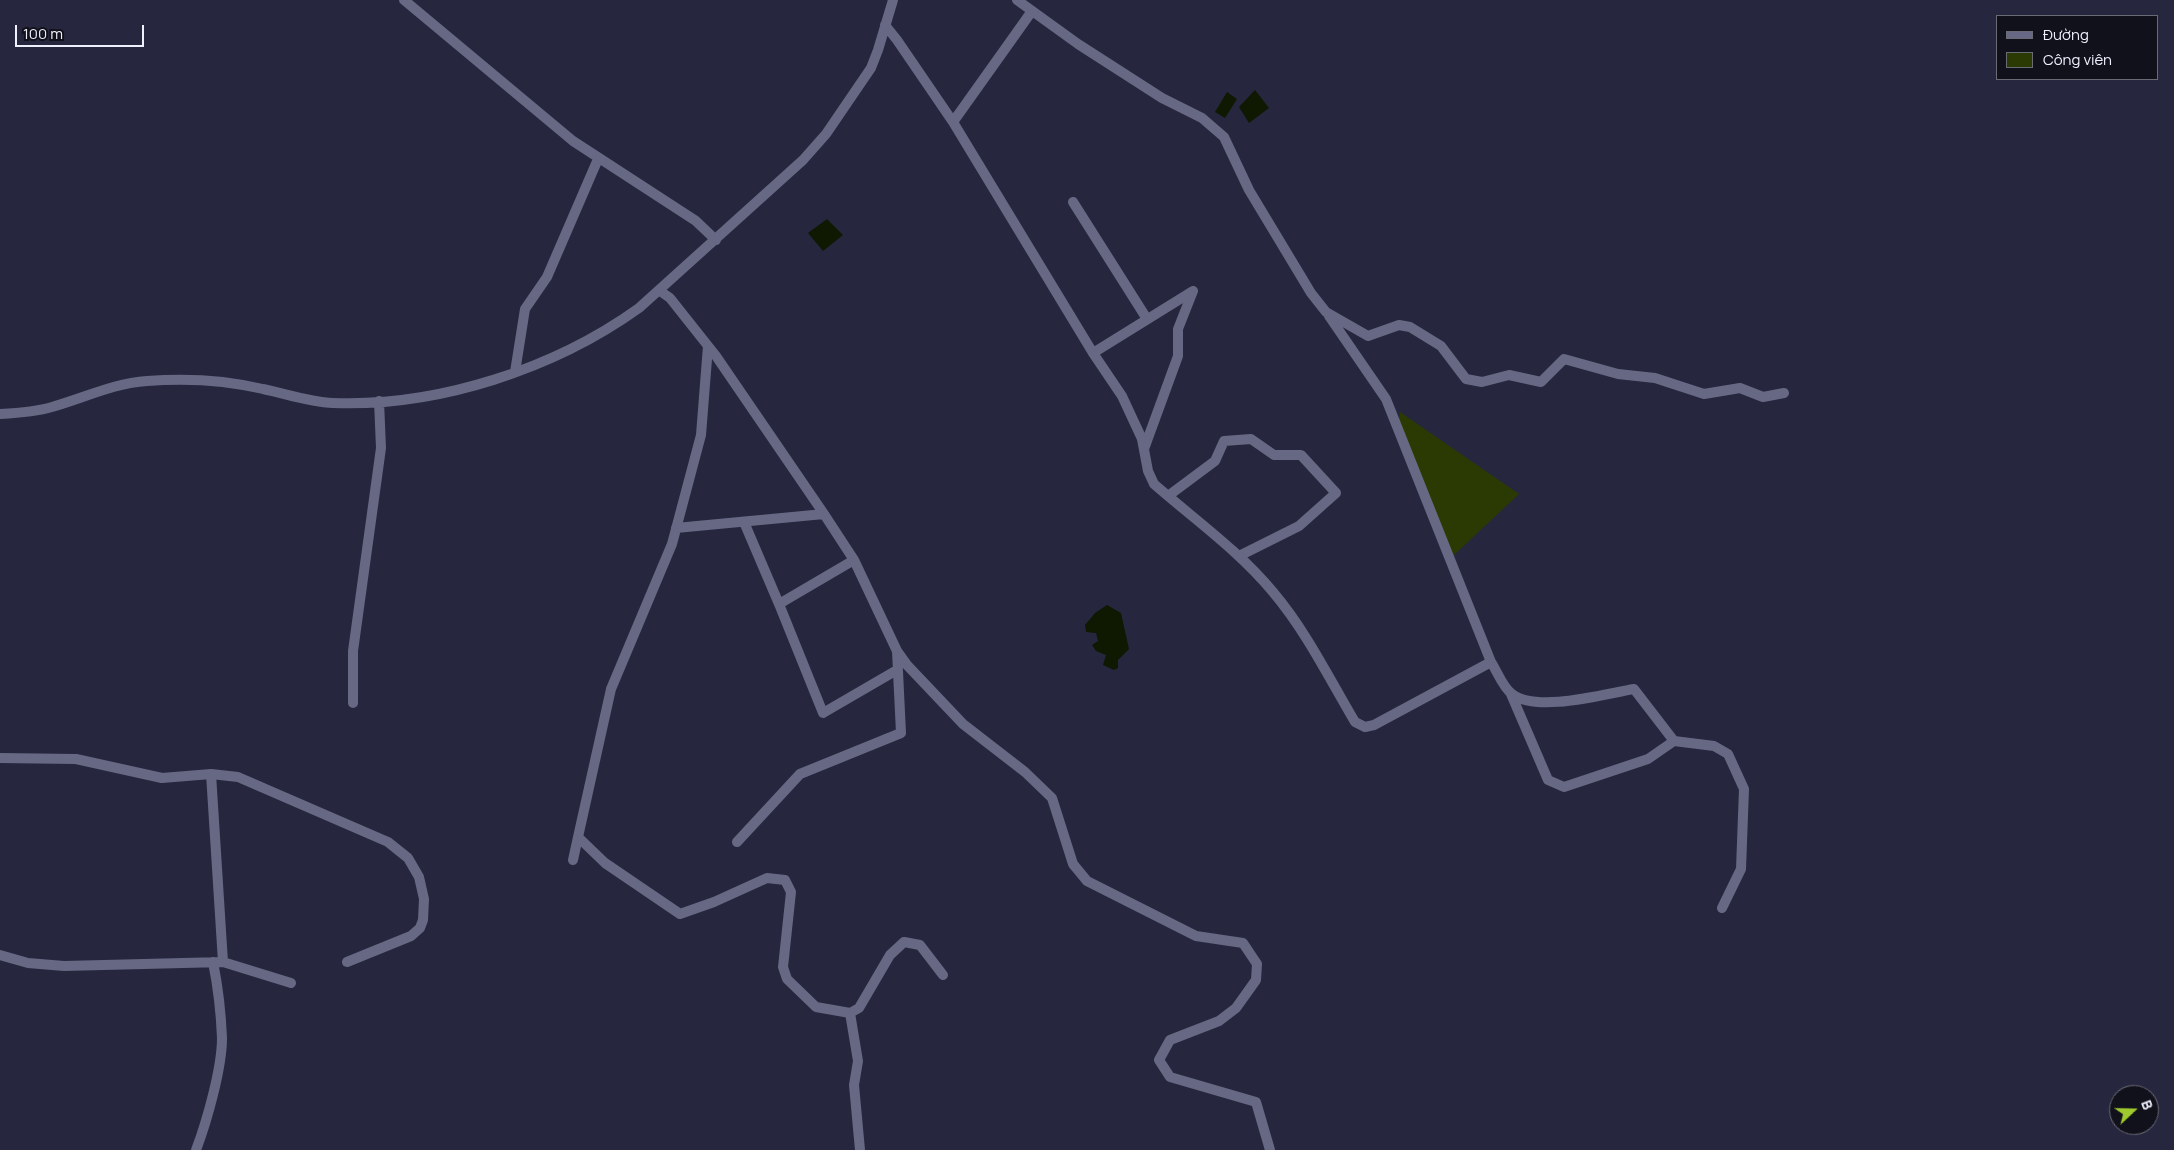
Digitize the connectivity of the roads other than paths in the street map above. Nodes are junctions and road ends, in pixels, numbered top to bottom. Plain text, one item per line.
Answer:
1 (404, 0) edge
2 (892, 0) edge
3 (1016, 0) edge
4 (1032, 11) junction
5 (884, 25) junction
6 (953, 122) junction
7 (598, 159) junction
8 (1073, 202) dead end
9 (716, 240) junction
10 (660, 290) junction
11 (1326, 312) junction
12 (1147, 319) junction
13 (708, 346) junction
14 (1093, 352) junction
15 (515, 372) junction
16 (1784, 393) dead end
17 (379, 401) junction
18 (0, 414) edge
19 (1144, 450) junction
20 (1168, 496) junction
21 (824, 514) junction
22 (744, 522) junction
23 (676, 528) junction
24 (1239, 556) junction
25 (854, 560) junction
26 (780, 604) junction
27 (897, 651) junction
28 (1491, 662) junction
29 (897, 670) junction
30 (1511, 694) junction
31 (353, 703) dead end
32 (1674, 742) junction
33 (0, 758) edge
34 (211, 774) junction
35 (578, 838) junction
36 (737, 842) dead end
37 (573, 860) dead end
38 (1722, 908) dead end
39 (0, 955) edge
40 (218, 962) junction
41 (347, 962) dead end
42 (943, 975) dead end
43 (291, 983) dead end
44 (850, 1013) junction
45 (196, 1150) edge
46 (860, 1150) edge
47 (1270, 1150) edge

1 - 7 street
2 - 5 street
3 - 4 street
4 - 6 street
4 - 11 street
5 - 6 street
5 - 9 street
6 - 14 street
7 - 9 street
7 - 15 street
8 - 12 street
9 - 10 street
10 - 13 street
10 - 15 street
11 - 16 street
11 - 28 street
12 - 14 street
12 - 19 street
13 - 21 street
13 - 23 street
14 - 19 street
15 - 17 street
17 - 18 street
17 - 31 street
19 - 20 street
20 - 24 street
20 - 24 street
21 - 22 street
21 - 25 street
22 - 23 street
22 - 26 street
23 - 35 street
24 - 28 street
25 - 26 street
25 - 27 street
26 - 29 street
27 - 29 street
27 - 47 street
28 - 30 street
29 - 36 street
30 - 32 street
30 - 32 street
32 - 38 street
33 - 34 street
34 - 40 street
34 - 41 street
35 - 37 street
35 - 44 street
39 - 40 street
40 - 43 street
40 - 45 street
42 - 44 street
44 - 46 street

